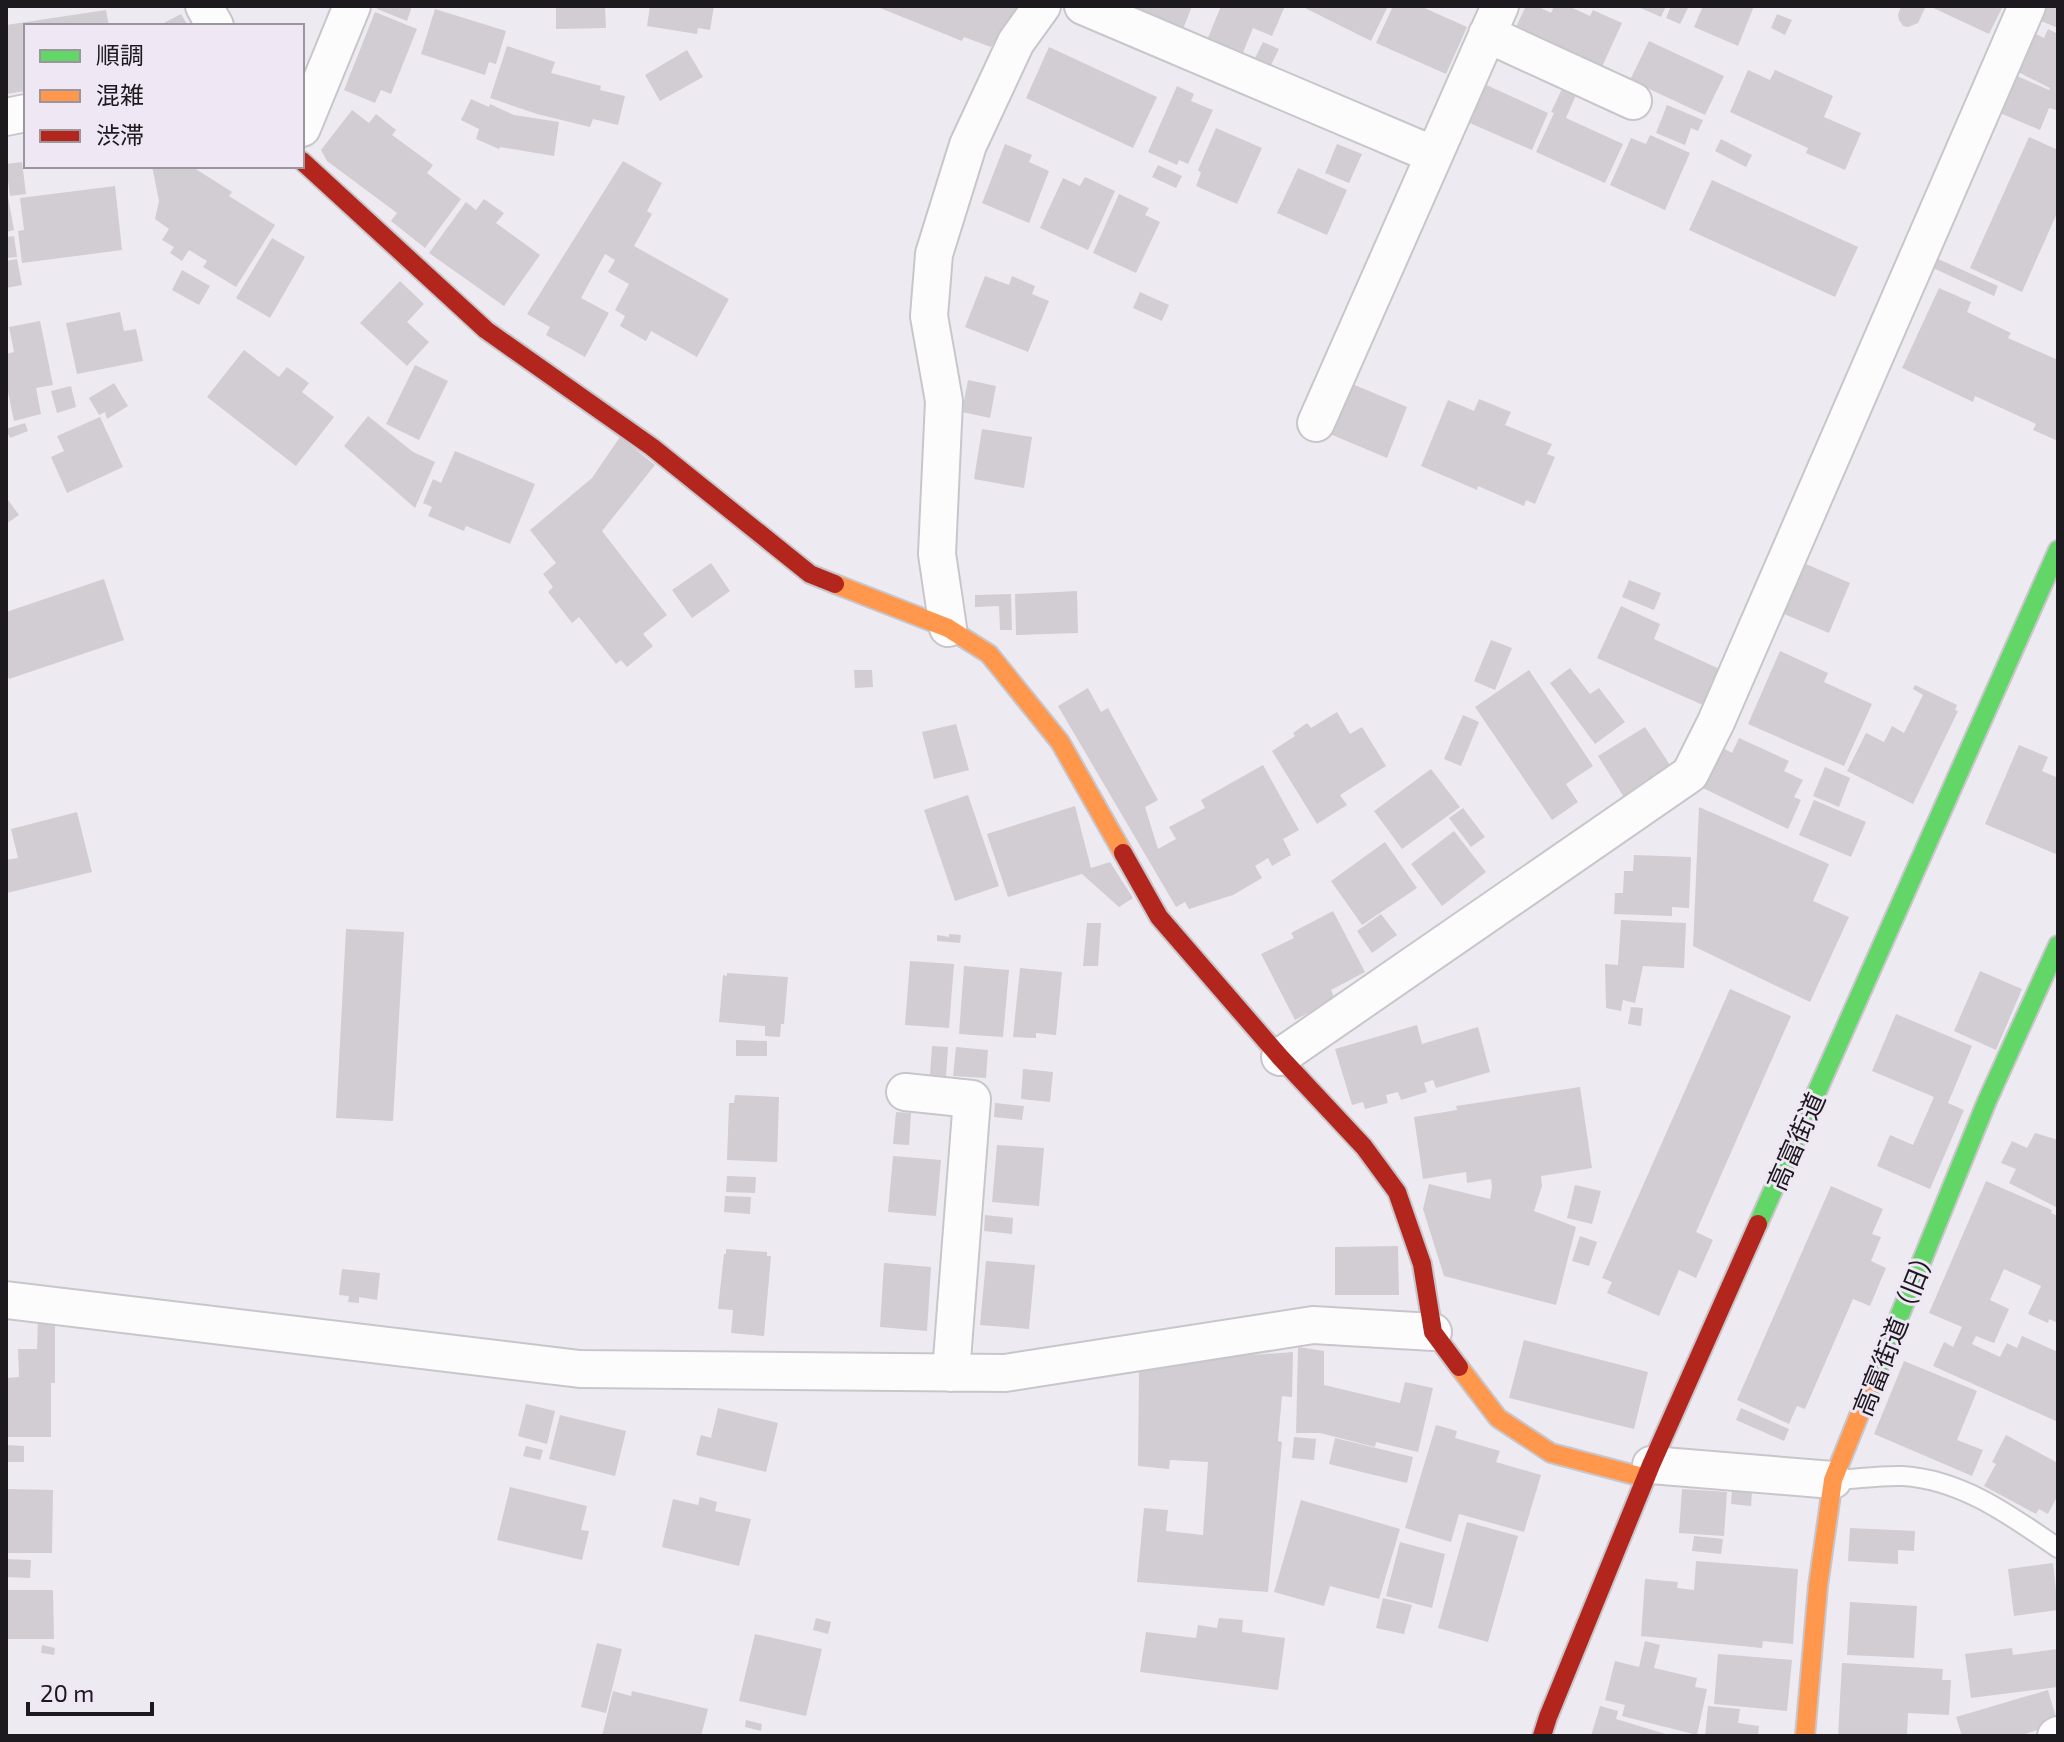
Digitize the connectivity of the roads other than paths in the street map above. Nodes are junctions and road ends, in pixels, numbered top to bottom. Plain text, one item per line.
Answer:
1 (204, 6) edge
2 (352, 6) edge
3 (1042, 6) edge
4 (1083, 6) edge
5 (2027, 6) edge
6 (1493, 20) edge
7 (214, 24) edge
8 (1633, 101) dead end
9 (304, 123) edge
10 (1434, 155) junction
11 (304, 163) edge
12 (1316, 423) dead end
13 (2058, 550) edge
14 (948, 628) junction
15 (2058, 945) edge
16 (1280, 1057) junction
17 (905, 1092) dead end
18 (6, 1300) edge
19 (1433, 1332) junction
20 (951, 1373) junction
21 (1648, 1471) junction
22 (1833, 1480) junction
23 (2058, 1548) edge
24 (1542, 1736) edge
25 (1805, 1736) edge

1 - 7 street
2 - 9 street
3 - 14 street
4 - 10 street
5 - 16 street
6 - 8 street
6 - 10 street
10 - 12 street
11 - 14 street
13 - 21 street, 高富街道
14 - 16 street
15 - 22 street, 高富街道（旧）
16 - 19 street
17 - 20 street
18 - 20 street
19 - 20 street
19 - 21 street
21 - 22 street
21 - 24 street, 高富街道
22 - 23 lane
22 - 25 street, 高富街道（旧）

